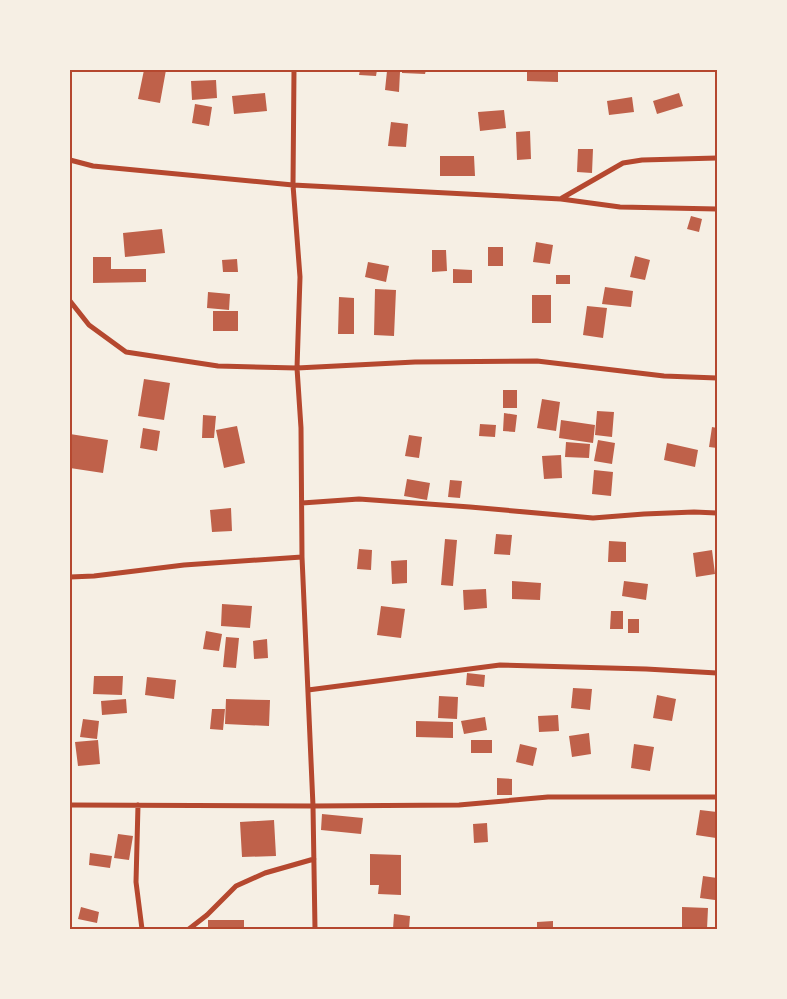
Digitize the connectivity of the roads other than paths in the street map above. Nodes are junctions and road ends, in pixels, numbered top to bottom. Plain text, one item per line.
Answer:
1 (294, 70) edge
2 (717, 158) edge
3 (70, 160) edge
4 (293, 185) junction
5 (561, 199) junction
6 (717, 209) edge
7 (70, 302) edge
8 (297, 368) junction
9 (717, 378) edge
10 (302, 503) junction
11 (717, 513) edge
12 (302, 557) junction
13 (70, 577) edge
14 (717, 673) edge
15 (308, 690) junction
16 (717, 797) edge
17 (70, 805) edge
18 (138, 806) junction
19 (313, 806) junction
20 (314, 859) junction
21 (142, 929) edge
22 (189, 929) edge
23 (315, 929) edge

1 - 4 street
2 - 5 street
3 - 4 street
4 - 5 street
4 - 8 street
5 - 6 street
7 - 8 street
8 - 9 street
8 - 10 street
10 - 11 street
10 - 12 street
12 - 13 street
12 - 15 street
14 - 15 street
15 - 19 street
16 - 19 street
17 - 18 street
18 - 19 street
18 - 21 street
19 - 20 street
20 - 22 street
20 - 23 street

